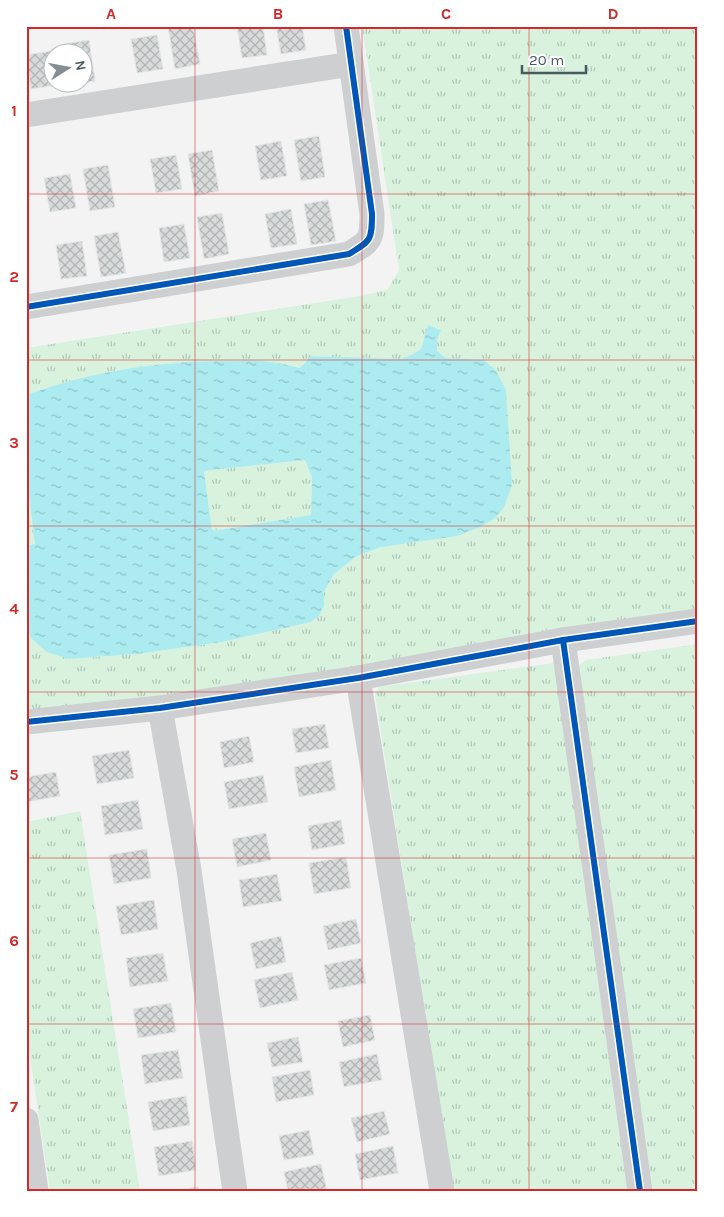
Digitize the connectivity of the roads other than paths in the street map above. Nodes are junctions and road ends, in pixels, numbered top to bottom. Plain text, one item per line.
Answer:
1 (346, 26) edge
2 (351, 64) junction
3 (26, 114) edge
4 (26, 307) edge
5 (698, 621) edge
6 (563, 640) junction
7 (358, 678) junction
8 (160, 708) junction
9 (26, 722) edge
10 (26, 1120) edge
11 (36, 1191) edge
12 (235, 1191) edge
13 (442, 1191) edge
14 (640, 1191) edge

1 - 2 street
2 - 3 street
2 - 4 street
5 - 6 street
6 - 7 street
6 - 14 street
7 - 8 street
7 - 13 street
8 - 9 street
8 - 12 street
10 - 11 street

